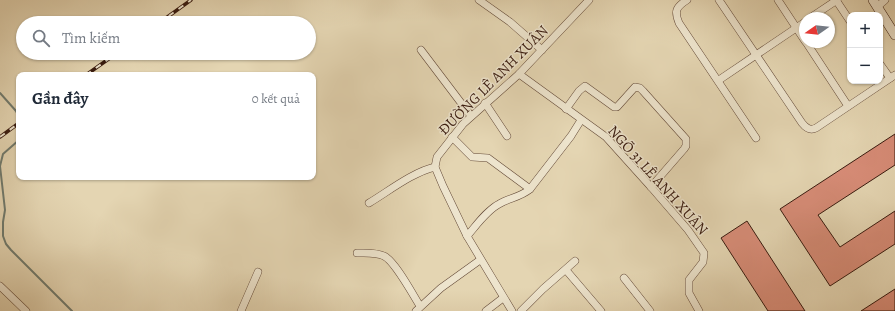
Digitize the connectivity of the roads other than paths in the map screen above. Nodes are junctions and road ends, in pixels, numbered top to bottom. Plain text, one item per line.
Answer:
1 (479, 0) edge
2 (589, 0) edge
3 (687, 0) edge
4 (719, 0) edge
5 (778, 0) edge
6 (836, 0) edge
7 (885, 0) edge
8 (678, 2) edge
9 (875, 3) edge
10 (819, 12) edge
11 (847, 16) edge
12 (799, 26) edge
13 (796, 28) junction
14 (894, 31) edge
15 (799, 32) edge
16 (810, 48) edge
17 (421, 50) dead end
18 (542, 50) junction
19 (756, 54) junction
20 (883, 67) edge
21 (519, 74) junction
22 (893, 77) edge
23 (719, 80) junction
24 (486, 103) junction
25 (848, 106) junction
26 (566, 109) junction
27 (471, 116) junction
28 (581, 120) junction
29 (507, 136) dead end
30 (452, 137) junction
31 (756, 138) dead end
32 (435, 167) junction
33 (651, 187) junction
34 (530, 189) junction
35 (369, 203) dead end
36 (467, 236) junction
37 (356, 253) dead end
38 (480, 260) junction
39 (575, 261) dead end
40 (566, 270) junction
41 (258, 272) dead end
42 (624, 278) dead end
43 (0, 286) edge
44 (504, 298) junction
45 (418, 309) edge
46 (26, 311) edge
47 (240, 311) edge
48 (486, 311) edge
49 (512, 311) edge
50 (522, 311) edge
51 (602, 311) edge
52 (650, 311) edge
53 (700, 311) edge

1 - 18 street
2 - 18 street, ĐƯỜNG LÊ ANH XUÂN
3 - 8 street
4 - 19 street
5 - 13 street
6 - 10 street
6 - 11 street
7 - 9 street
8 - 23 street
9 - 14 main road
12 - 13 street
13 - 15 street
13 - 19 street
16 - 25 street
17 - 27 street
18 - 21 street, ĐƯỜNG LÊ ANH XUÂN
19 - 23 street
19 - 25 street
20 - 22 street
21 - 24 street, ĐƯỜNG LÊ ANH XUÂN
21 - 26 street, NGÕ 31 LÊ ANH XUÂN
22 - 25 street
23 - 31 street
24 - 27 street, ĐƯỜNG LÊ ANH XUÂN
24 - 29 street
26 - 28 street, NGÕ 31 LÊ ANH XUÂN
26 - 33 street
27 - 30 street, ĐƯỜNG LÊ ANH XUÂN
28 - 33 street, NGÕ 31 LÊ ANH XUÂN
28 - 34 street
30 - 32 street, ĐƯỜNG LÊ ANH XUÂN
30 - 34 street
32 - 35 street
32 - 36 street
33 - 53 street, NGÕ 31 LÊ ANH XUÂN
34 - 36 street
36 - 38 street
37 - 45 street
38 - 44 street
38 - 45 street
39 - 40 street
40 - 50 street
40 - 51 street
41 - 47 street
42 - 52 street
43 - 46 street
44 - 48 street
44 - 49 street

